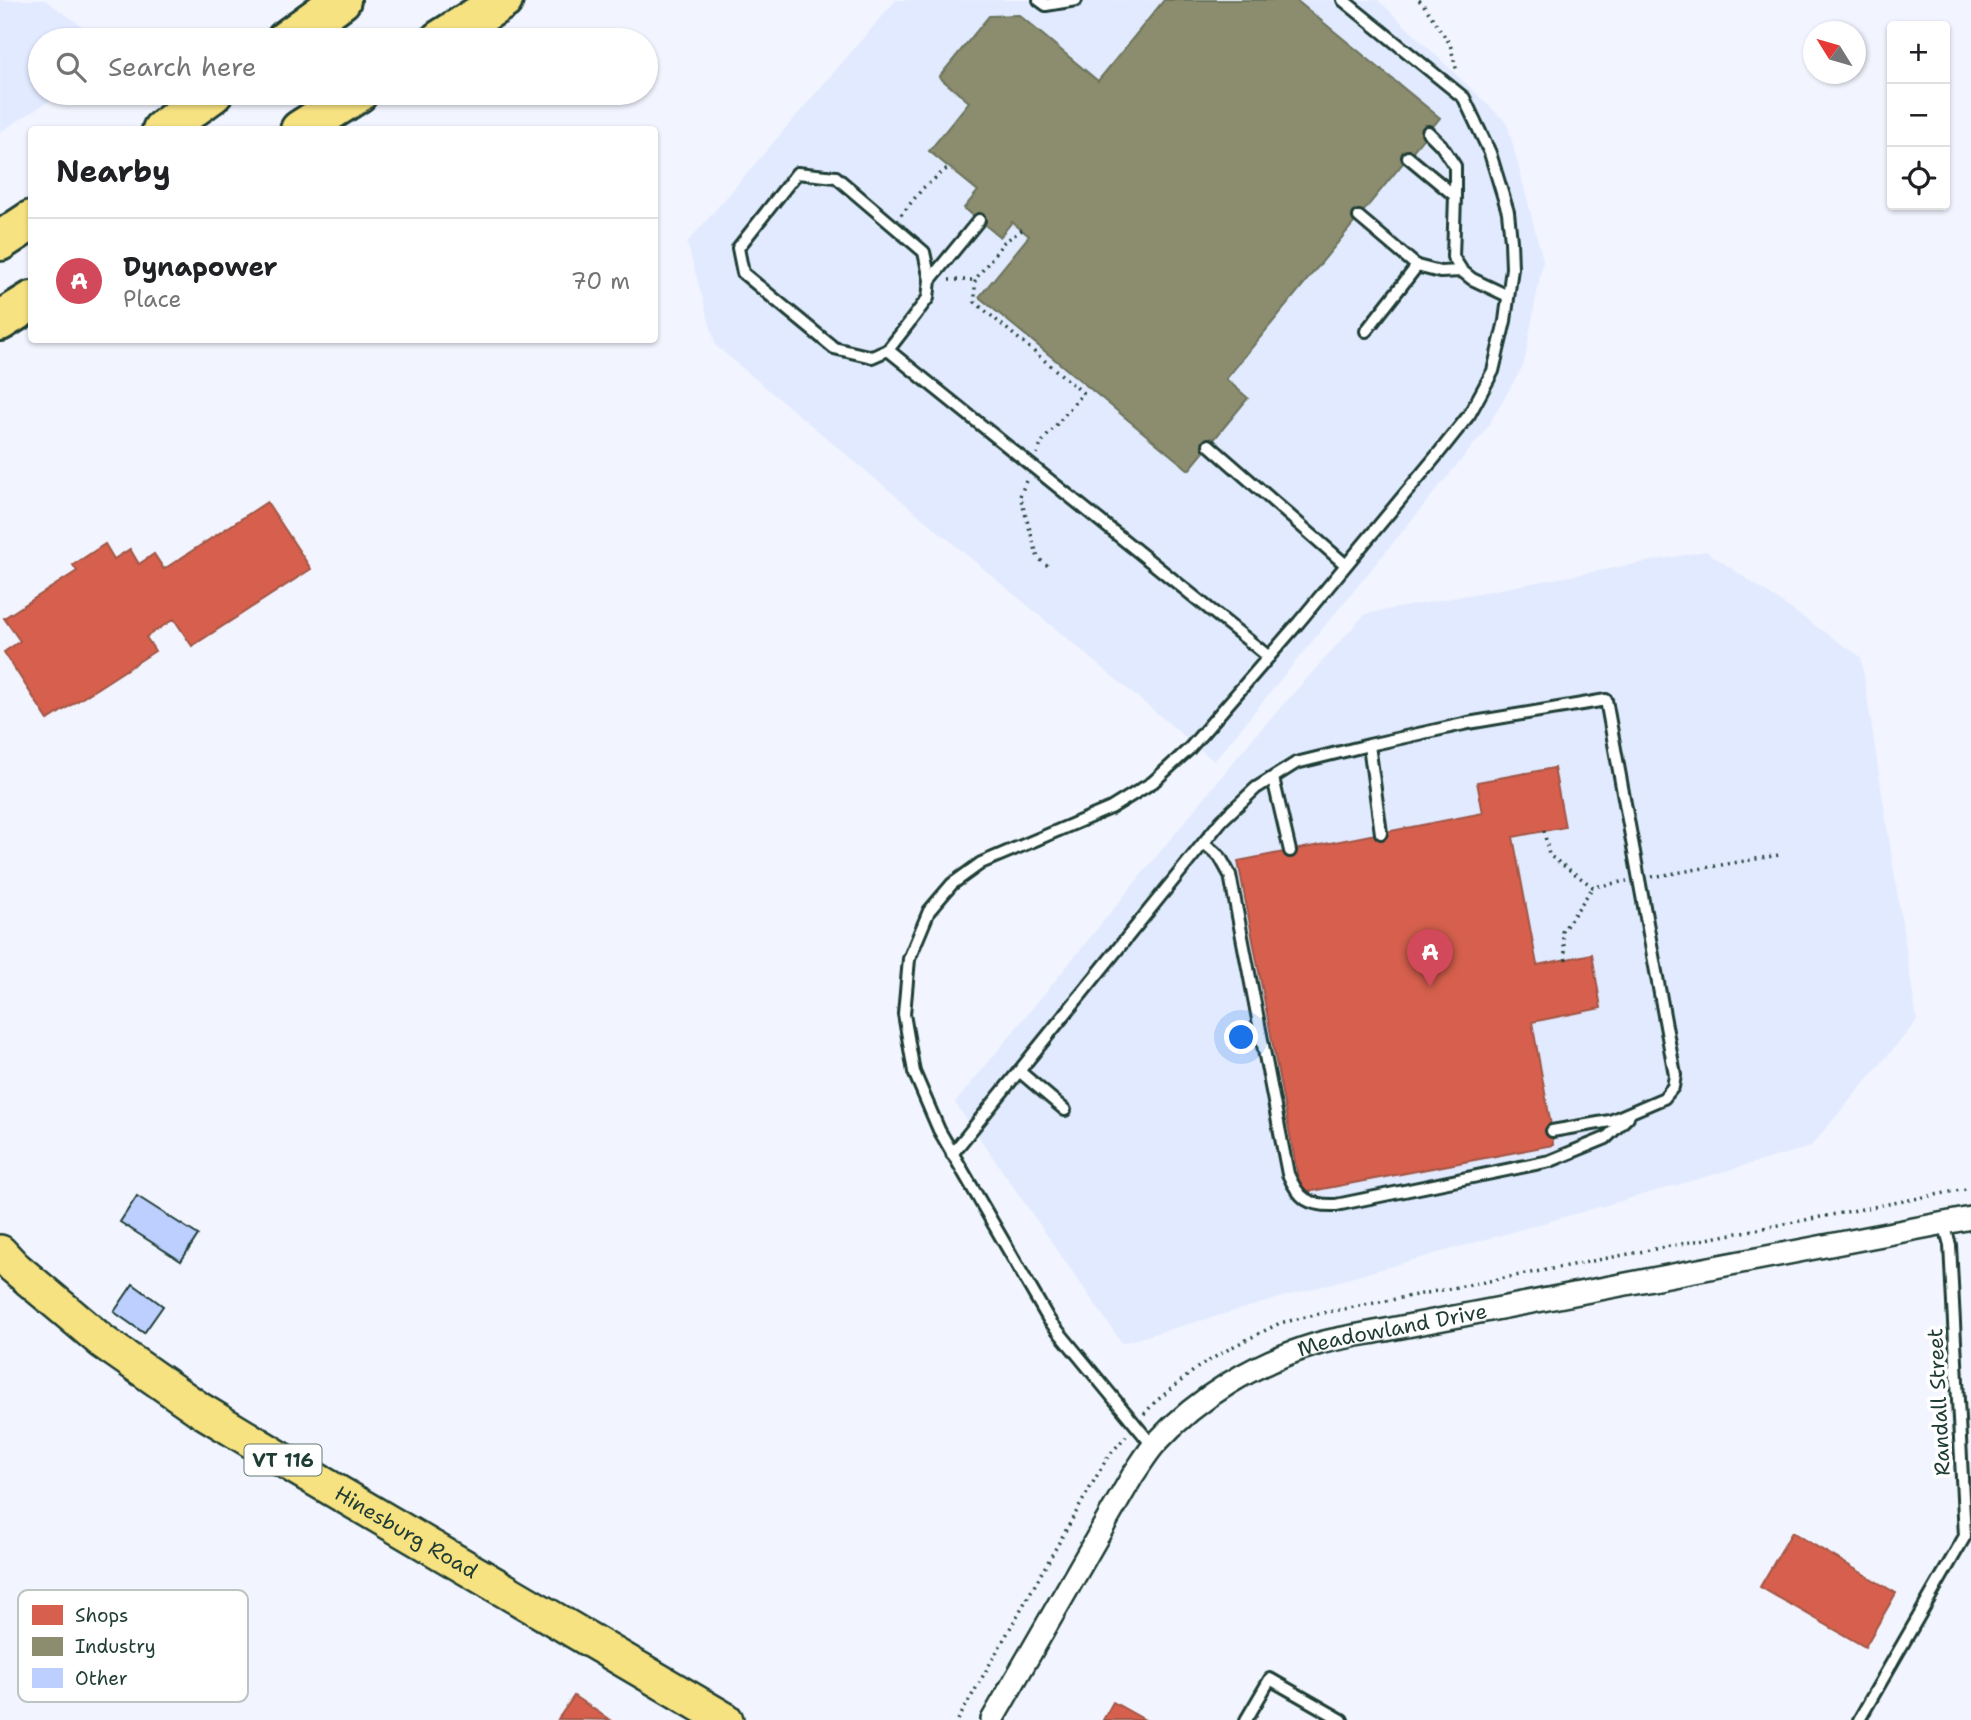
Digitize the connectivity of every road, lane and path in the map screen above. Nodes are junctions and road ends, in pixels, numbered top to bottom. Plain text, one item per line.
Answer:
1 (341, 0) edge
2 (503, 0) edge
3 (1039, 0) edge
4 (1076, 0) edge
5 (1343, 0) edge
6 (1419, 0) edge
7 (302, 28) edge
8 (459, 28) edge
9 (1464, 98) junction
10 (196, 105) edge
11 (339, 105) edge
12 (168, 126) edge
13 (306, 126) edge
14 (1428, 132) dead end
15 (1408, 157) dead end
16 (949, 167) dead end
17 (1455, 196) junction
18 (1359, 217) dead end
19 (979, 220) dead end
20 (28, 223) edge
21 (892, 225) junction
22 (1022, 230) dead end
23 (0, 241) edge
24 (1417, 266) junction
25 (1462, 271) junction
26 (930, 280) junction
27 (975, 280) junction
28 (1508, 296) junction
29 (28, 304) edge
30 (0, 321) edge
31 (1366, 331) dead end
32 (888, 349) junction
33 (1209, 445) dead end
34 (1032, 466) junction
35 (1346, 565) junction
36 (1048, 566) dead end
37 (1269, 657) junction
38 (1369, 745) junction
39 (1273, 778) junction
40 (1381, 833) dead end
41 (1203, 843) junction
42 (1290, 851) dead end
43 (1593, 887) dead end
44 (1566, 960) dead end
45 (1019, 1071) junction
46 (1065, 1110) dead end
47 (1636, 1111) junction
48 (1552, 1131) dead end
49 (952, 1154) junction
50 (1971, 1188) edge
51 (1971, 1218) edge
52 (1944, 1223) junction
53 (0, 1252) edge
54 (1135, 1423) junction
55 (1153, 1446) junction
56 (726, 1720) edge
57 (958, 1720) edge
58 (992, 1720) edge
59 (1246, 1720) edge
60 (1342, 1720) edge
61 (1859, 1720) edge

1 - 7 highway
2 - 8 highway
3 - 4 lane
5 - 9 lane
6 - 9 path
9 - 28 lane
10 - 12 highway
11 - 13 highway
14 - 17 lane
15 - 17 lane
16 - 21 path
17 - 25 lane
18 - 24 lane
19 - 26 lane
20 - 23 highway
21 - 26 lane
21 - 32 lane
22 - 27 path
24 - 25 lane
24 - 31 lane
25 - 28 lane
26 - 27 path
26 - 32 lane
27 - 34 path
28 - 35 lane
29 - 30 highway
32 - 34 lane
33 - 35 lane
34 - 36 path
34 - 37 lane
35 - 37 lane
37 - 49 lane
38 - 39 lane
38 - 40 lane
38 - 47 lane
39 - 41 lane
39 - 42 lane
41 - 45 lane
41 - 47 lane
43 - 44 path
45 - 46 lane
45 - 49 lane
47 - 48 lane
49 - 54 lane
50 - 54 path
51 - 52 street, Meadowland Drive
52 - 55 street, Meadowland Drive
52 - 61 lane, Randall Street
53 - 56 main road, Hinesburg Road / VT 116
54 - 55 lane
54 - 57 path
55 - 58 street, Meadowland Drive
59 - 60 lane

